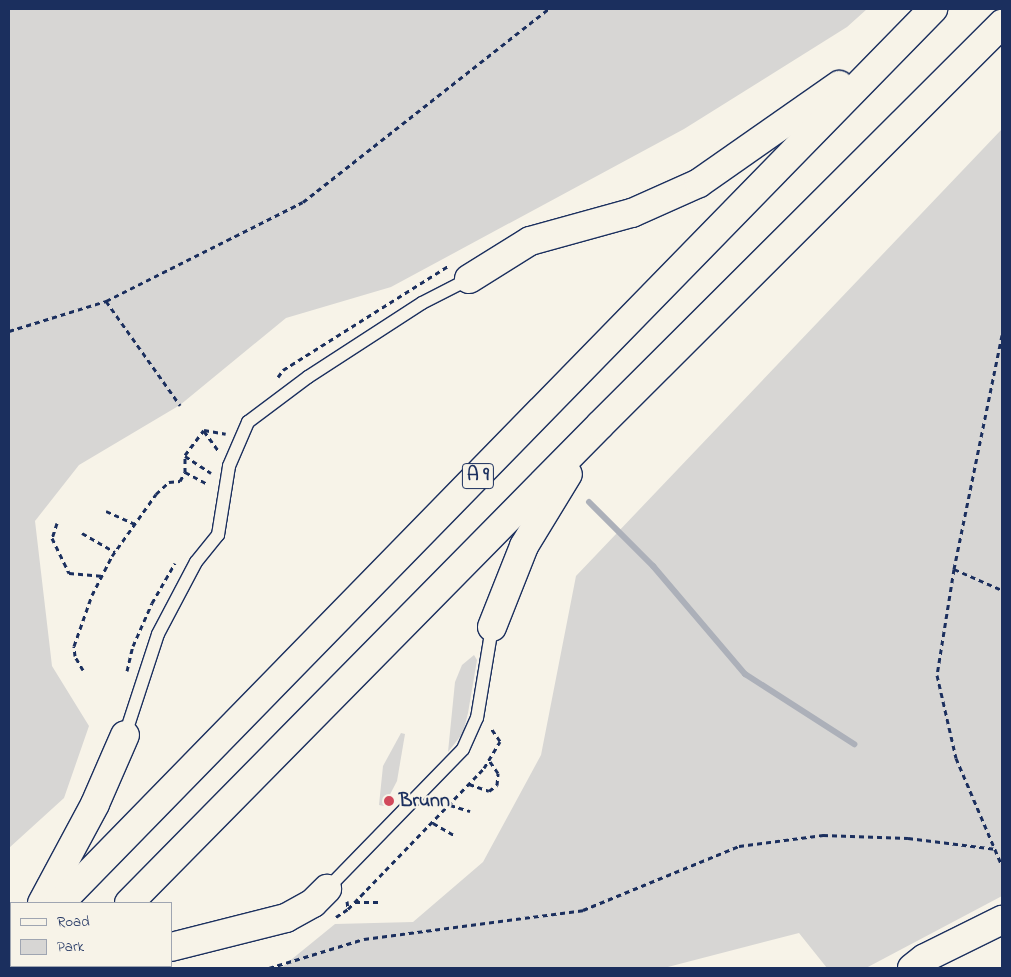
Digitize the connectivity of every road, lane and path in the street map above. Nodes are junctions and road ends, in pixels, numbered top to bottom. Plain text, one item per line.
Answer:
1 (548, 9) edge
2 (933, 9) edge
3 (1002, 24) edge
4 (893, 47) junction
5 (470, 279) joint
6 (106, 301) junction
7 (9, 331) edge
8 (1002, 335) edge
9 (180, 405) dead end
10 (600, 425) junction
11 (185, 455) dead end
12 (185, 472) dead end
13 (216, 477) dead end
14 (209, 483) dead end
15 (106, 511) dead end
16 (57, 524) dead end
17 (134, 524) dead end
18 (82, 533) dead end
19 (115, 552) dead end
20 (954, 569) junction
21 (101, 576) dead end
22 (1002, 590) edge
23 (492, 627) joint
24 (478, 710) junction
25 (125, 735) joint
26 (489, 760) junction
27 (469, 784) junction
28 (450, 805) junction
29 (470, 811) dead end
30 (433, 823) junction
31 (454, 835) dead end
32 (996, 849) junction
33 (1002, 866) edge
34 (335, 880) junction
35 (43, 902) edge
36 (61, 902) edge
37 (130, 902) edge
38 (355, 902) junction
39 (381, 902) dead end
40 (1002, 920) edge
41 (172, 948) edge
42 (269, 968) edge
43 (912, 968) edge

1 - 6 path
2 - 4 main road, A 9
3 - 10 main road, A 9
4 - 5 main road
4 - 36 main road, A 9
5 - 25 lane
6 - 7 path
6 - 9 path
8 - 20 path
10 - 23 main road
10 - 37 main road, A 9
11 - 13 path
12 - 14 path
15 - 17 path
16 - 21 path
18 - 19 path
20 - 22 path
20 - 32 path
23 - 24 lane
24 - 26 path
24 - 34 lane
25 - 35 main road
26 - 27 path
26 - 27 path
27 - 28 path
28 - 29 path
28 - 30 path
30 - 31 path
30 - 38 path
32 - 33 path
32 - 42 path
34 - 38 path
34 - 41 main road
38 - 39 path
40 - 43 main road

